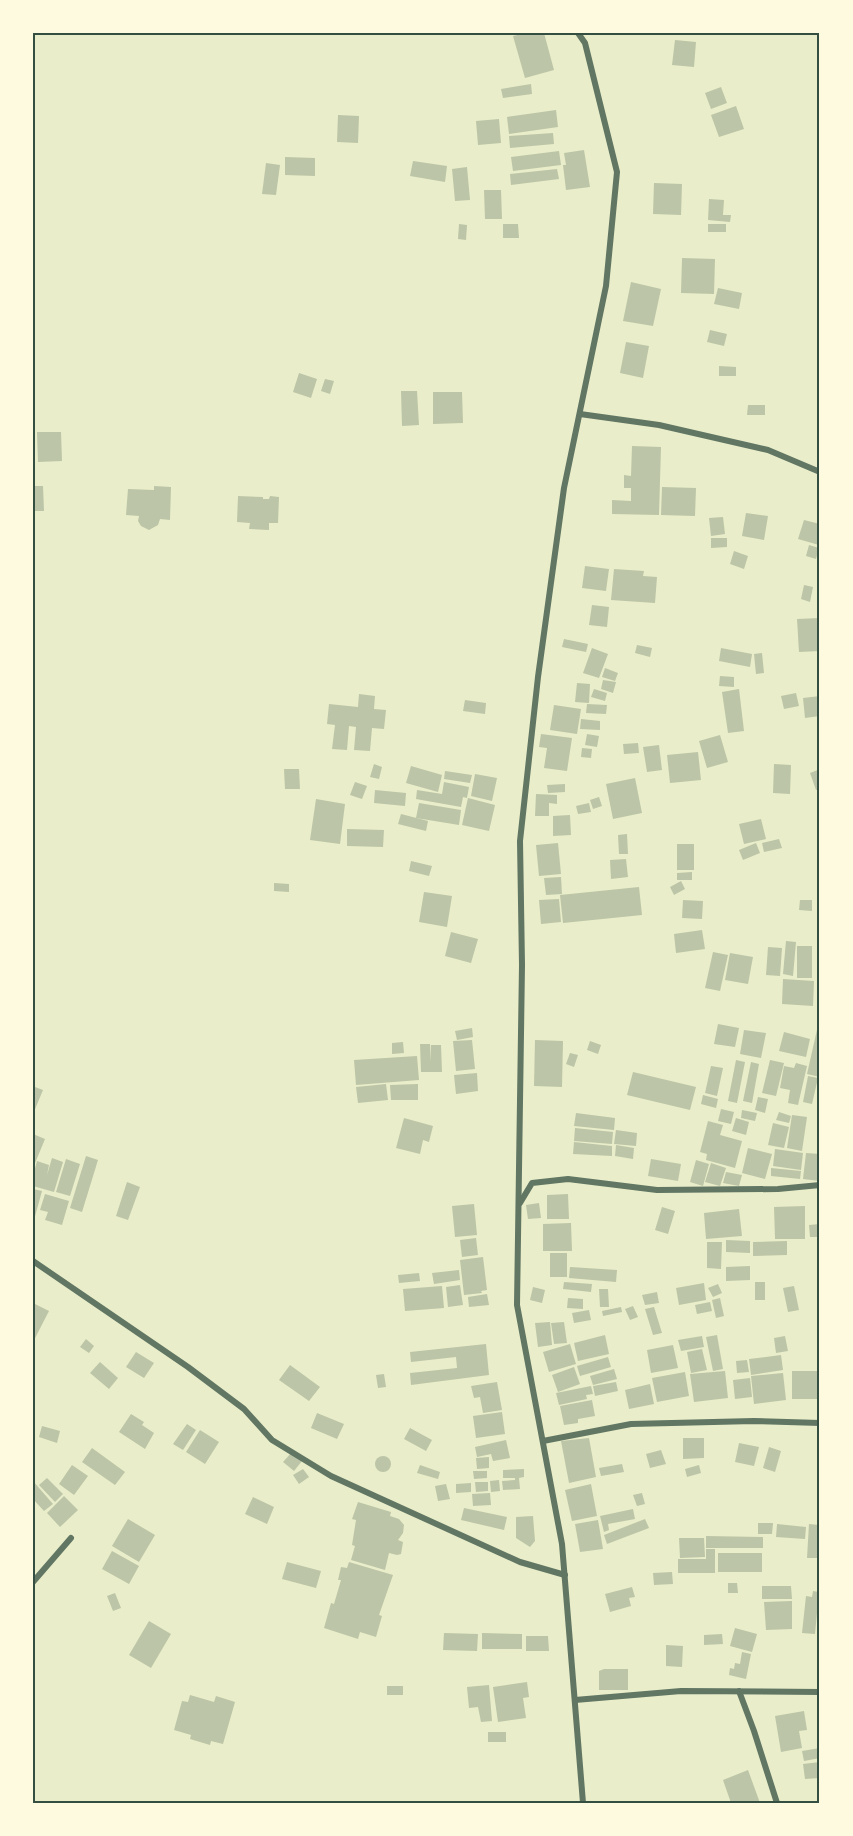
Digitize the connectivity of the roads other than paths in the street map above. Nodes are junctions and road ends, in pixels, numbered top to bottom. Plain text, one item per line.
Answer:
1 (578, 33) edge
2 (586, 33) edge
3 (585, 43) junction
4 (579, 414) junction
5 (820, 472) edge
6 (820, 1185) edge
7 (518, 1207) junction
8 (33, 1261) edge
9 (820, 1423) edge
10 (543, 1441) junction
11 (71, 1538) dead end
12 (565, 1575) junction
13 (33, 1582) edge
14 (739, 1691) junction
15 (820, 1692) edge
16 (575, 1700) junction
17 (583, 1803) edge
18 (777, 1803) edge

1 - 3 street
2 - 3 street
3 - 4 street
4 - 5 street
4 - 7 street
6 - 7 street
7 - 10 street
8 - 12 street
9 - 10 street
10 - 12 street
11 - 13 street
12 - 16 street
14 - 15 street
14 - 16 street
14 - 18 street
16 - 17 street

